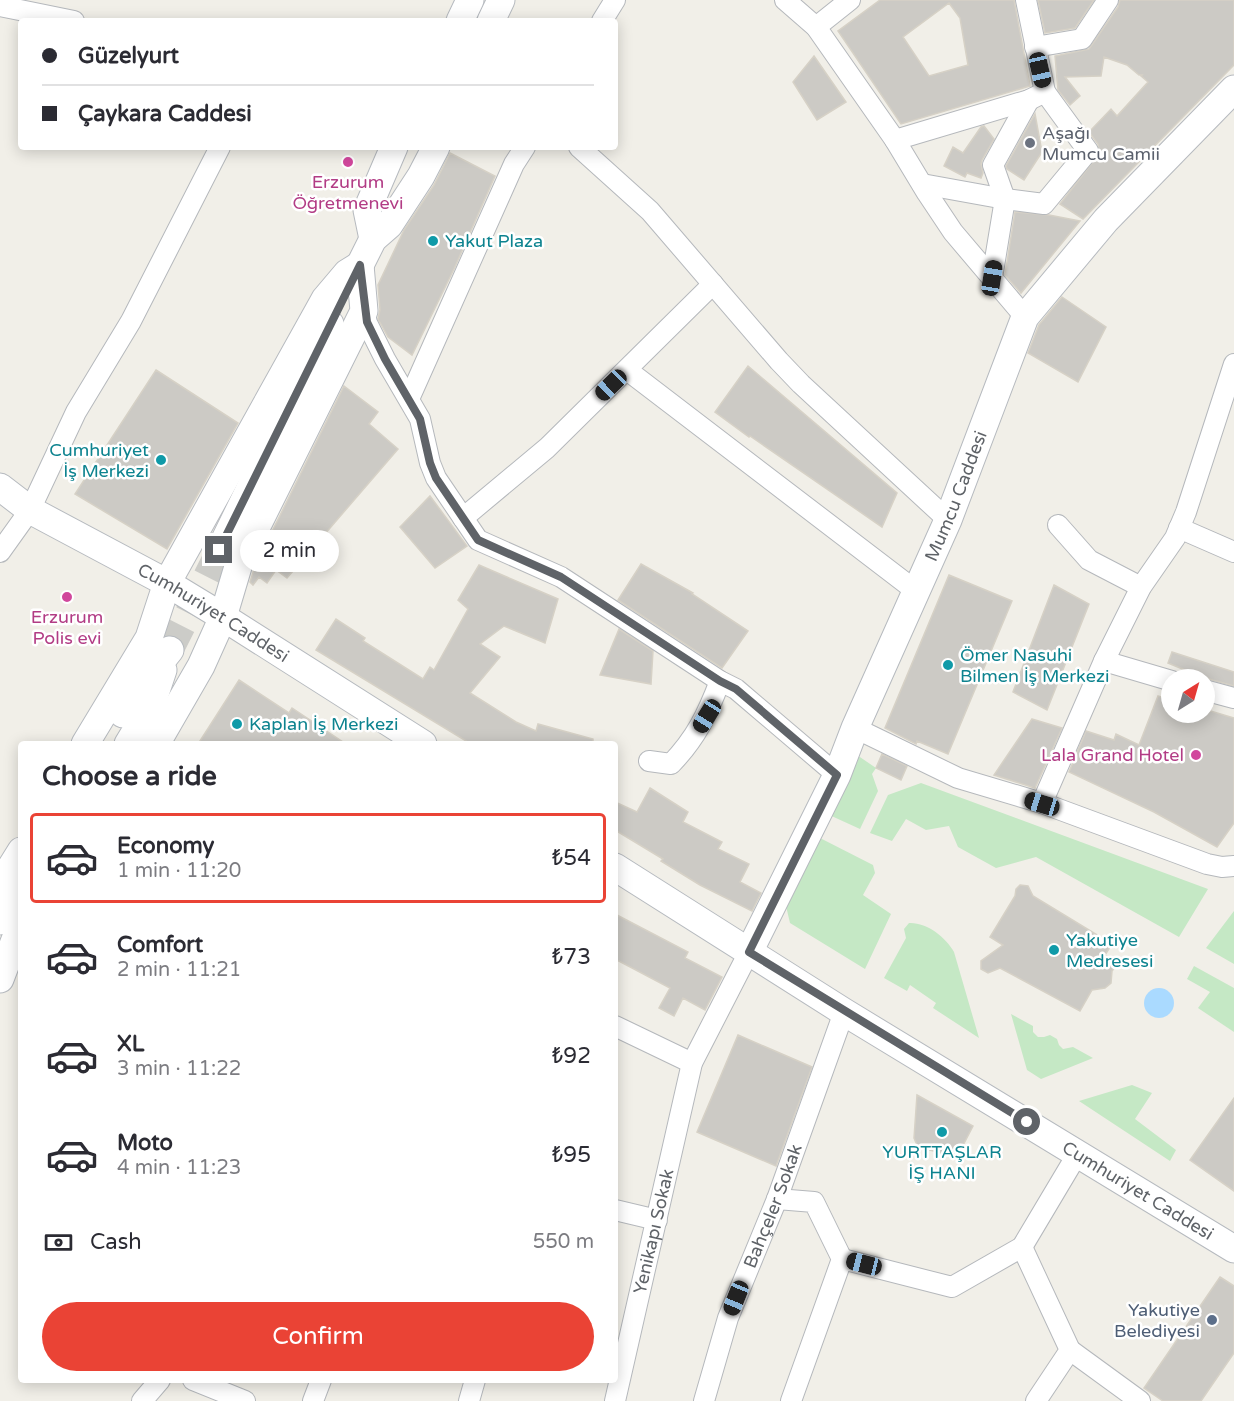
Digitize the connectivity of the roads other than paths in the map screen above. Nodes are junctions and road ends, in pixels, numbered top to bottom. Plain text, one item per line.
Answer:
1 (470, 0) edge
2 (501, 0) edge
3 (615, 0) edge
4 (785, 0) edge
5 (850, 0) edge
6 (1026, 0) edge
7 (1108, 0) edge
8 (0, 6) edge
9 (59, 18) edge
10 (461, 18) edge
11 (492, 18) edge
12 (605, 18) edge
13 (816, 27) junction
14 (1035, 47) junction
15 (1234, 89) edge
16 (1037, 96) junction
17 (895, 140) junction
18 (219, 150) edge
19 (393, 150) edge
20 (434, 150) edge
21 (523, 150) edge
22 (582, 150) edge
23 (922, 184) junction
24 (1005, 199) junction
25 (373, 239) junction
26 (360, 265) junction
27 (992, 278) junction
28 (714, 284) junction
29 (364, 311) junction
30 (1025, 316) junction
31 (1234, 364) edge
32 (627, 369) junction
33 (409, 399) junction
34 (1227, 412) edge
35 (0, 489) edge
36 (30, 510) junction
37 (463, 518) junction
38 (948, 520) junction
39 (1058, 525) dead end
40 (1179, 528) junction
41 (187, 547) junction
42 (0, 552) edge
43 (1234, 552) edge
44 (229, 558) junction
45 (167, 583) junction
46 (1141, 587) junction
47 (916, 591) junction
48 (223, 617) junction
49 (149, 638) junction
50 (1104, 661) junction
51 (201, 666) junction
52 (1161, 678) edge
53 (720, 681) junction
54 (1215, 693) edge
55 (1234, 698) edge
56 (855, 728) junction
57 (87, 741) edge
58 (107, 741) edge
59 (130, 741) edge
60 (158, 741) edge
61 (418, 741) edge
62 (649, 761) dead end
63 (837, 775) junction
64 (1042, 804) junction
65 (18, 855) edge
66 (1234, 866) edge
67 (618, 869) edge
68 (0, 885) edge
69 (18, 891) edge
70 (0, 921) edge
71 (18, 932) edge
72 (749, 952) junction
73 (18, 960) edge
74 (0, 979) edge
75 (844, 1012) junction
76 (618, 1027) edge
77 (692, 1063) junction
78 (1078, 1153) junction
79 (777, 1199) junction
80 (618, 1210) edge
81 (657, 1220) junction
82 (1022, 1247) junction
83 (1234, 1249) edge
84 (842, 1258) junction
85 (1070, 1350) junction
86 (157, 1383) edge
87 (200, 1383) edge
88 (320, 1383) edge
89 (474, 1383) edge
90 (142, 1401) edge
91 (245, 1401) edge
92 (313, 1401) edge
93 (469, 1401) edge
94 (615, 1401) edge
95 (704, 1401) edge
96 (791, 1401) edge
97 (1036, 1401) edge
98 (1140, 1401) edge

1 - 10 main road
2 - 11 main road
3 - 12 street
4 - 13 street
5 - 13 street
6 - 14 street
7 - 14 street
8 - 9 street
13 - 17 street
14 - 16 street
15 - 30 main road, Mumcu Caddesi
16 - 17 street
16 - 24 street
16 - 24 street
17 - 23 street
18 - 36 street
19 - 25 main road
20 - 25 main road
21 - 33 street
22 - 28 street
23 - 24 street
23 - 27 street
24 - 27 street
25 - 26 main road
26 - 29 main road
26 - 41 main road
26 - 44 main road
27 - 30 street
28 - 32 street
28 - 38 street
29 - 33 street
29 - 44 main road
30 - 38 main road, Mumcu Caddesi
31 - 34 street
32 - 37 street
32 - 47 street
33 - 37 street
34 - 40 street
35 - 36 main road, Cumhuriyet Caddesi
36 - 42 street
36 - 45 main road, Cumhuriyet Caddesi
37 - 53 street
38 - 47 main road, Mumcu Caddesi
39 - 46 street
40 - 43 street
40 - 46 street
41 - 44 main road
41 - 45 main road
44 - 48 main road
45 - 48 main road, Cumhuriyet Caddesi
45 - 49 main road
46 - 50 street
47 - 56 main road, Mumcu Caddesi
48 - 51 main road
48 - 61 main road, Cumhuriyet Caddesi
49 - 51 main road
49 - 57 main road
50 - 52 street
50 - 64 street
51 - 60 main road
53 - 62 street
53 - 63 street
54 - 55 street
56 - 63 main road, Mumcu Caddesi
56 - 64 street
58 - 59 main road
63 - 72 main road, Mumcu Caddesi
64 - 66 street
65 - 68 main road
67 - 72 main road, Cumhuriyet Caddesi
69 - 70 main road
71 - 74 main road
72 - 75 main road, Cumhuriyet Caddesi
72 - 77 street, Yenikapı Sokak
73 - 74 main road
75 - 78 main road, Cumhuriyet Caddesi
75 - 79 street, Bahçeler Sokak
76 - 77 street
77 - 81 street, Yenikapı Sokak
78 - 82 street
78 - 83 main road, Cumhuriyet Caddesi
79 - 84 street
79 - 95 street, Bahçeler Sokak
80 - 81 street
81 - 94 street, Yenikapı Sokak
82 - 84 street
82 - 85 street
84 - 96 street
85 - 97 street
85 - 98 street
86 - 90 street
87 - 91 street
88 - 92 street
89 - 93 street

